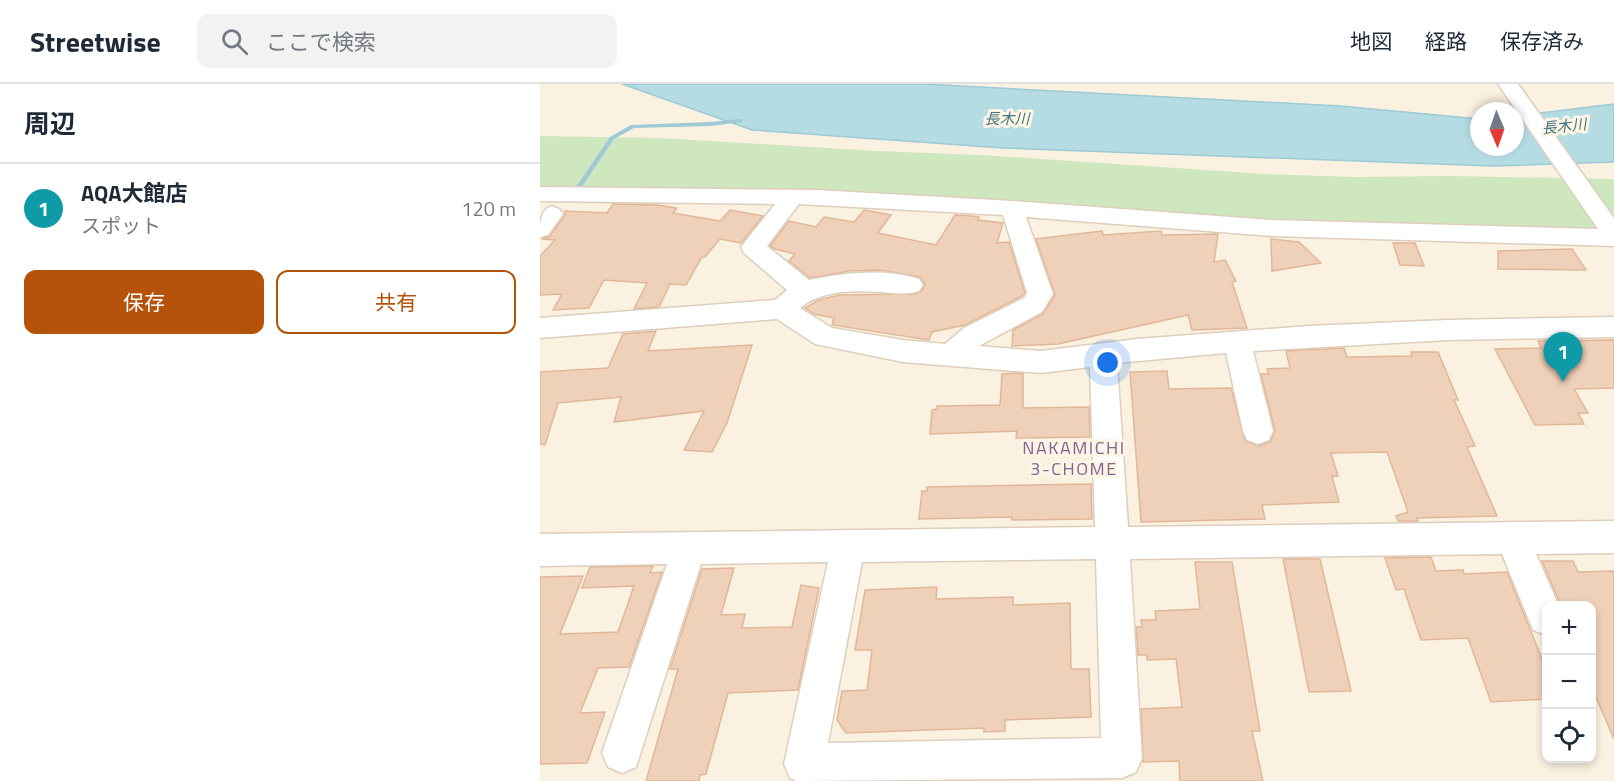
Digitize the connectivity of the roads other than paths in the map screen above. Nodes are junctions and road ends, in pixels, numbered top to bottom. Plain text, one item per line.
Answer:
1 (1508, 84) edge
2 (792, 197) junction
3 (1013, 208) junction
4 (544, 212) edge
5 (1614, 237) edge
6 (910, 285) dead end
7 (804, 290) junction
8 (781, 309) junction
9 (1614, 327) edge
10 (540, 328) edge
11 (1238, 343) junction
12 (950, 355) junction
13 (1103, 355) junction
14 (1258, 431) dead end
15 (1614, 537) edge
16 (1513, 539) junction
17 (1112, 543) junction
18 (848, 546) junction
19 (689, 548) junction
20 (540, 550) edge
21 (1542, 608) edge
22 (622, 753) dead end

1 - 5 street
2 - 3 street
2 - 4 street
2 - 7 street
3 - 5 street
3 - 12 street
6 - 7 street
7 - 8 street
8 - 10 street
8 - 12 street
9 - 11 street
11 - 13 street
11 - 14 street
12 - 13 street
13 - 17 street
15 - 16 street
16 - 17 street
16 - 21 street
17 - 18 street
17 - 18 street
18 - 19 street
19 - 20 street
19 - 22 street

